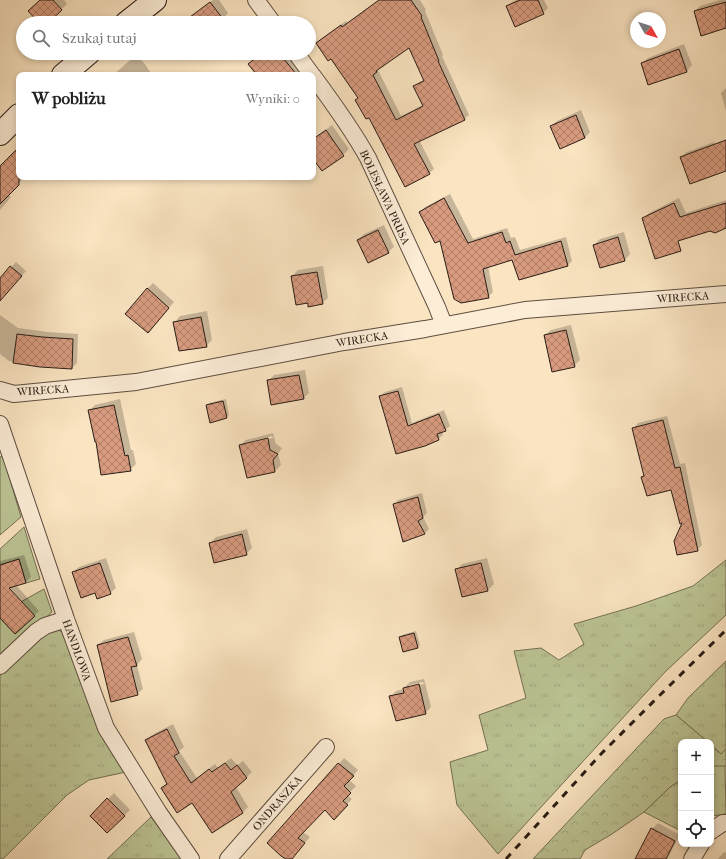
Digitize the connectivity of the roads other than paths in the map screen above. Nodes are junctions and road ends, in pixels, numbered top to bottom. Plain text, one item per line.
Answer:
1 (155, 0) edge
2 (256, 0) edge
3 (135, 16) edge
4 (268, 16) edge
5 (81, 60) edge
6 (301, 60) edge
7 (67, 72) edge
8 (310, 72) edge
9 (316, 80) edge
10 (16, 118) edge
11 (0, 134) edge
12 (726, 294) edge
13 (444, 325) junction
14 (0, 390) edge
15 (0, 424) edge
16 (66, 619) junction
17 (0, 666) edge
18 (326, 747) dead end
19 (726, 823) edge
20 (714, 829) edge
21 (699, 847) edge
22 (191, 859) edge
23 (228, 859) edge
24 (692, 859) edge

1 - 3 street
2 - 4 street
5 - 7 street
6 - 8 street, BOLESŁAWA PRUSA
9 - 13 street, BOLESŁAWA PRUSA
10 - 11 street
12 - 13 street, WIRECKA
13 - 14 street, WIRECKA
15 - 16 street, HANDLOWA
16 - 17 street
16 - 22 street, HANDLOWA
18 - 23 street, ONDRASZKA
19 - 20 street
21 - 24 street

